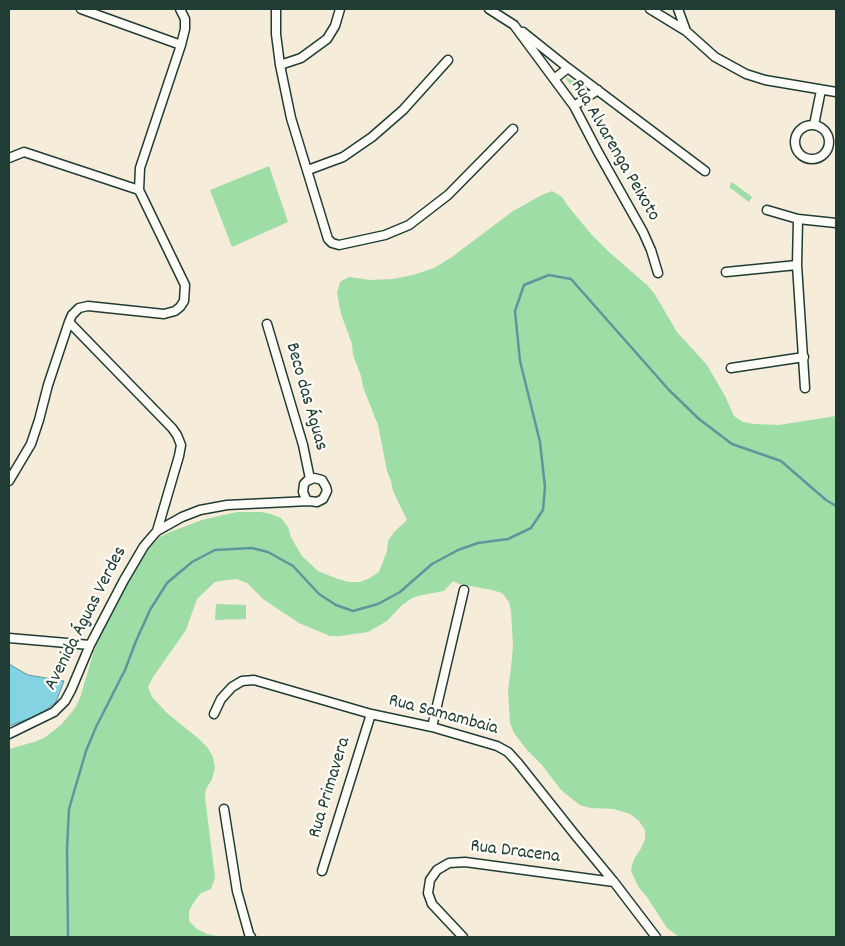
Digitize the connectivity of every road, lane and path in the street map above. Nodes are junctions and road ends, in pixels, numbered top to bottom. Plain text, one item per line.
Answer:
1 (81, 9) edge
2 (180, 9) edge
3 (276, 9) edge
4 (340, 9) edge
5 (489, 9) edge
6 (650, 9) edge
7 (678, 9) edge
8 (669, 12) edge
9 (514, 25) junction
10 (686, 31) junction
11 (181, 45) junction
12 (448, 60) dead end
13 (280, 65) junction
14 (568, 68) junction
15 (554, 79) junction
16 (598, 90) junction
17 (821, 90) junction
18 (836, 92) edge
19 (574, 106) junction
20 (814, 125) junction
21 (513, 130) dead end
22 (9, 158) edge
23 (308, 170) junction
24 (705, 171) dead end
25 (139, 190) junction
26 (767, 210) dead end
27 (798, 219) junction
28 (836, 223) edge
29 (797, 266) junction
30 (726, 272) dead end
31 (658, 273) dead end
32 (69, 322) junction
33 (268, 324) dead end
34 (804, 358) junction
35 (730, 368) dead end
36 (806, 388) dead end
37 (310, 479) junction
38 (9, 480) edge
39 (309, 501) junction
40 (157, 531) junction
41 (464, 590) dead end
42 (9, 638) edge
43 (90, 644) junction
44 (214, 714) dead end
45 (370, 714) junction
46 (432, 727) junction
47 (9, 734) edge
48 (224, 809) dead end
49 (322, 871) dead end
50 (614, 882) junction
51 (251, 937) edge
52 (463, 937) edge
53 (656, 937) edge

1 - 11 street
2 - 11 street
3 - 13 street
4 - 13 street
5 - 9 street, Rua Alvarenga Peixoto
6 - 8 street
7 - 10 street
8 - 10 street
9 - 14 street
9 - 15 street, Rua Alvarenga Peixoto
10 - 17 street
11 - 25 street
12 - 23 street
13 - 23 street
14 - 15 street
14 - 16 street
15 - 19 street, Rua Alvarenga Peixoto
16 - 19 street
16 - 24 street
17 - 18 street
17 - 20 street
19 - 31 street, Rua Alvarenga Peixoto
20 - 20 street
21 - 23 street
22 - 25 street
25 - 32 street
26 - 27 street
27 - 28 street
27 - 29 street
29 - 30 street
29 - 34 street
32 - 38 street
32 - 40 street
33 - 37 street, Beco das Águas
34 - 35 street
34 - 36 street
37 - 39 street
37 - 39 street, Avenida Águas Verdes
39 - 40 street, Avenida Águas Verdes
40 - 43 street, Avenida Águas Verdes
41 - 46 street
42 - 43 street
43 - 47 street, Avenida Águas Verdes
44 - 45 street, Rua Samambaia
45 - 46 street, Rua Samambaia
45 - 49 street, Rua Primavera
46 - 50 street, Rua Samambaia
48 - 51 street
50 - 52 street, Rua Dracena
50 - 53 street, Rua Samambaia

